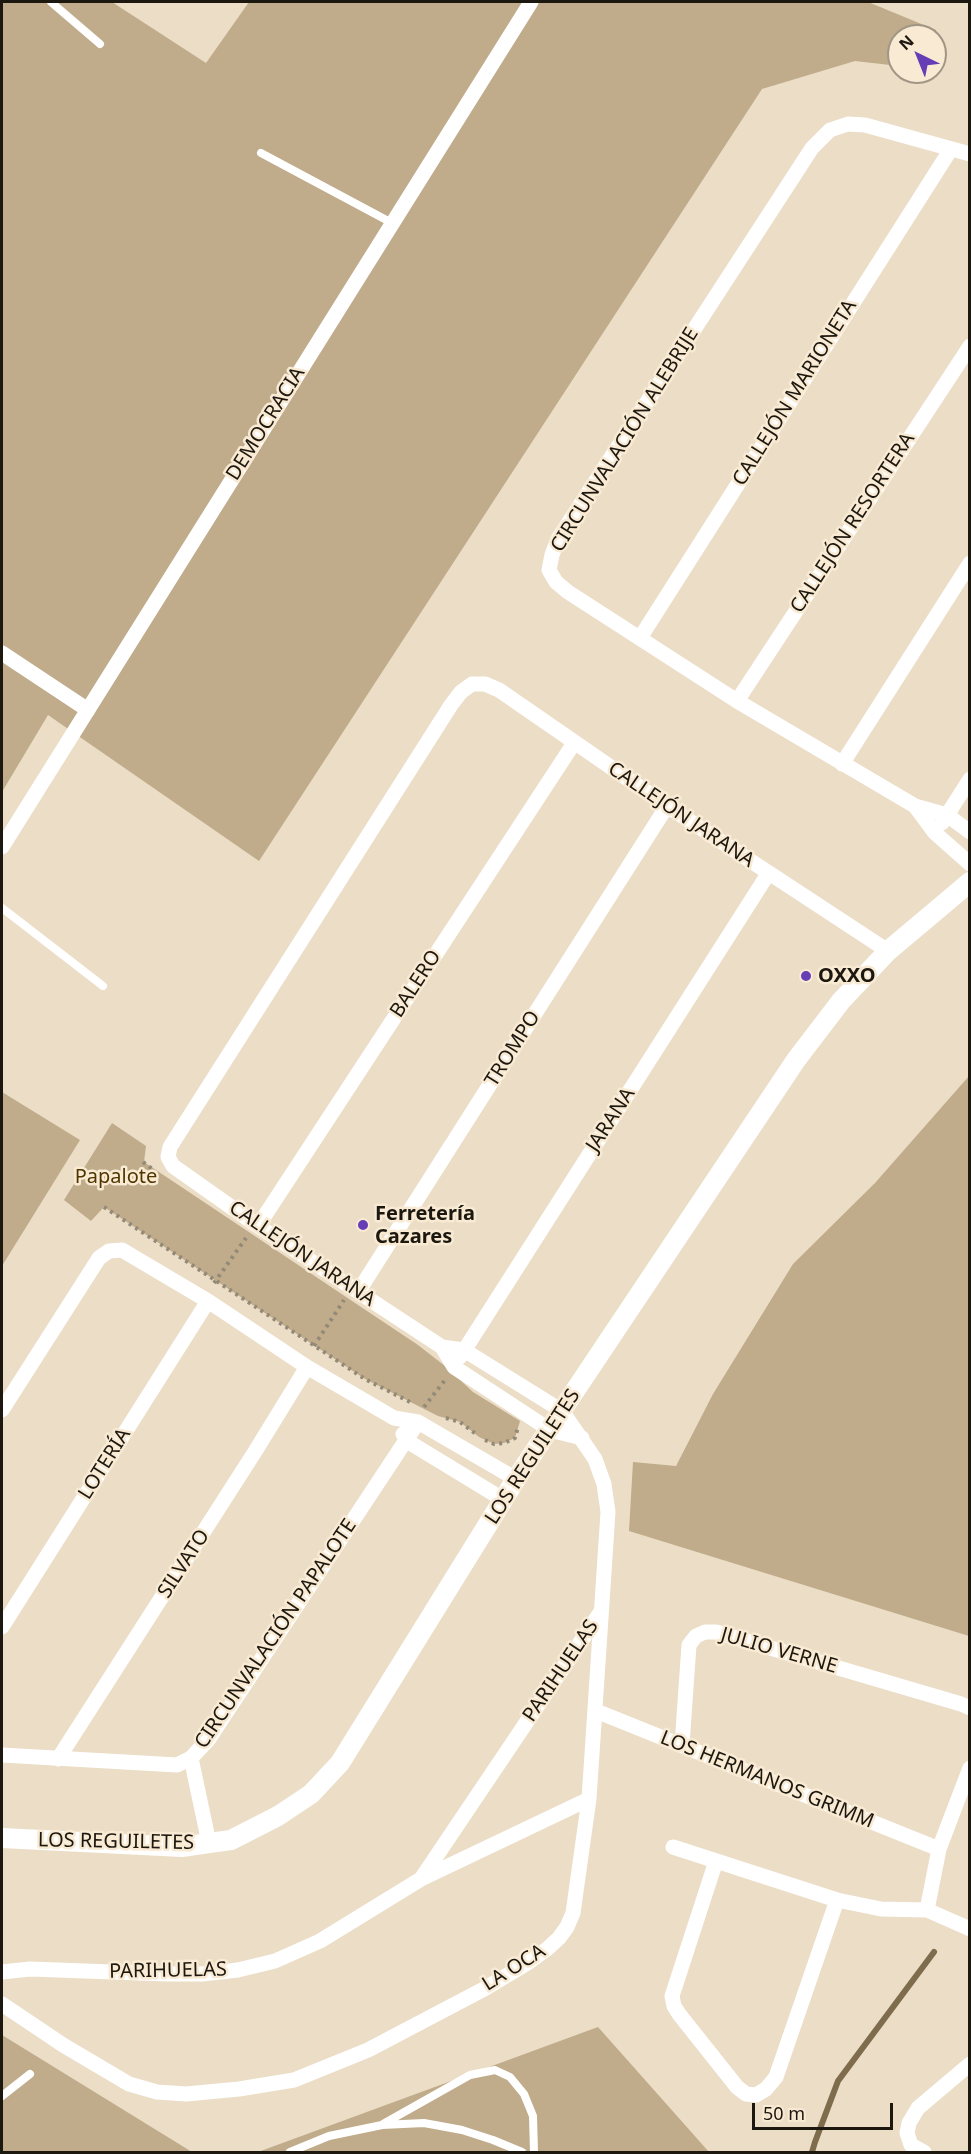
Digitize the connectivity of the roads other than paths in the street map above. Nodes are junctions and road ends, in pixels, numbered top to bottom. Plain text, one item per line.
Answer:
1 (51, 2) edge
2 (531, 2) edge
3 (100, 44) dead end
4 (951, 149) junction
5 (261, 153) dead end
6 (969, 154) edge
7 (392, 223) junction
8 (969, 346) edge
9 (969, 562) edge
10 (640, 638) junction
11 (2, 652) edge
12 (737, 701) junction
13 (88, 710) junction
14 (574, 743) junction
15 (842, 764) junction
16 (969, 779) edge
17 (667, 806) junction
18 (915, 806) junction
19 (947, 815) junction
20 (969, 832) edge
21 (935, 833) junction
22 (2, 847) edge
23 (969, 864) edge
24 (768, 874) junction
25 (969, 882) edge
26 (2, 908) edge
27 (888, 951) junction
28 (103, 986) dead end
29 (258, 1226) junction
30 (358, 1292) junction
31 (208, 1301) junction
32 (442, 1347) junction
33 (464, 1350) junction
34 (307, 1367) junction
35 (454, 1367) junction
36 (2, 1410) edge
37 (562, 1411) junction
38 (423, 1414) junction
39 (394, 1418) junction
40 (550, 1430) junction
41 (582, 1438) junction
42 (407, 1441) junction
43 (516, 1479) junction
44 (504, 1500) junction
45 (601, 1612) junction
46 (2, 1627) edge
47 (969, 1708) edge
48 (596, 1710) junction
49 (682, 1745) junction
50 (2, 1755) edge
51 (191, 1758) junction
52 (58, 1759) junction
53 (969, 1768) edge
54 (589, 1799) junction
55 (2, 1838) edge
56 (209, 1843) junction
57 (673, 1847) dead end
58 (939, 1849) junction
59 (716, 1861) junction
60 (421, 1880) junction
61 (837, 1900) junction
62 (927, 1910) junction
63 (969, 1929) edge
64 (2, 1972) edge
65 (2, 2004) edge
66 (969, 2064) edge
67 (30, 2074) dead end
68 (2, 2096) edge
69 (382, 2125) junction
70 (290, 2152) edge
71 (522, 2152) edge
72 (534, 2152) edge
73 (924, 2152) edge

1 - 3 lane
2 - 7 street, DEMOCRACIA
4 - 6 street, CIRCUNVALACIÓN ALEBRIJE
4 - 10 street, CALLEJÓN MARIONETA
4 - 10 street, CIRCUNVALACIÓN ALEBRIJE
5 - 7 lane
7 - 13 street, DEMOCRACIA
8 - 12 street, CALLEJÓN RESORTERA
9 - 15 street
10 - 12 street, CIRCUNVALACIÓN ALEBRIJE
11 - 13 street
12 - 15 street, CIRCUNVALACIÓN ALEBRIJE
13 - 22 street, DEMOCRACIA
14 - 17 street, CALLEJÓN JARANA
14 - 29 street, BALERO
14 - 29 street, CALLEJÓN JARANA
15 - 18 street, CIRCUNVALACIÓN ALEBRIJE
16 - 19 street
17 - 24 street, CALLEJÓN JARANA
17 - 30 street, TROMPO
18 - 19 street, CIRCUNVALACIÓN ALEBRIJE
18 - 21 street, CIRCUNVALACIÓN ALEBRIJE
19 - 20 street
19 - 21 street
21 - 23 street, CIRCUNVALACIÓN ALEBRIJE
24 - 27 street, CALLEJÓN JARANA
24 - 33 street, JARANA
25 - 27 street, LOS REGUILETES
26 - 28 lane
27 - 37 street, LOS REGUILETES
29 - 30 street, CALLEJÓN JARANA
30 - 32 street, CALLEJÓN JARANA
31 - 34 street
31 - 36 street
31 - 46 street, LOTERÍA
32 - 33 street, CALLEJÓN JARANA
32 - 35 street, CALLEJÓN JARANA
33 - 35 street, JARANA
33 - 37 street, CALLEJÓN JARANA
34 - 39 street
34 - 52 street, SILVATO
35 - 40 street, CALLEJÓN JARANA
37 - 40 street, LOS REGUILETES
37 - 41 street, LA OCA
38 - 39 street
38 - 42 street, CIRCUNVALACIÓN PAPALOTE
38 - 43 street
39 - 42 street
40 - 41 street
40 - 43 street, LOS REGUILETES
41 - 45 street, LA OCA
42 - 44 street
42 - 51 street, CIRCUNVALACIÓN PAPALOTE
43 - 44 street, LOS REGUILETES
44 - 56 street, LOS REGUILETES
45 - 48 street, LA OCA
45 - 60 street, PARIHUELAS
47 - 49 street, JULIO VERNE
48 - 49 street, LOS HERMANOS GRIMM
48 - 54 street, LA OCA
49 - 58 street, LOS HERMANOS GRIMM
50 - 52 street, CIRCUNVALACIÓN PAPALOTE
51 - 52 street, CIRCUNVALACIÓN PAPALOTE
51 - 56 street
53 - 58 street
54 - 60 street, PARIHUELAS
54 - 65 street, LA OCA
55 - 56 street, LOS REGUILETES
57 - 59 street
58 - 62 street
59 - 61 street
59 - 61 street
60 - 64 street, PARIHUELAS
61 - 62 street
62 - 63 street
66 - 73 street
67 - 68 lane
69 - 70 lane
69 - 71 lane
69 - 72 lane

